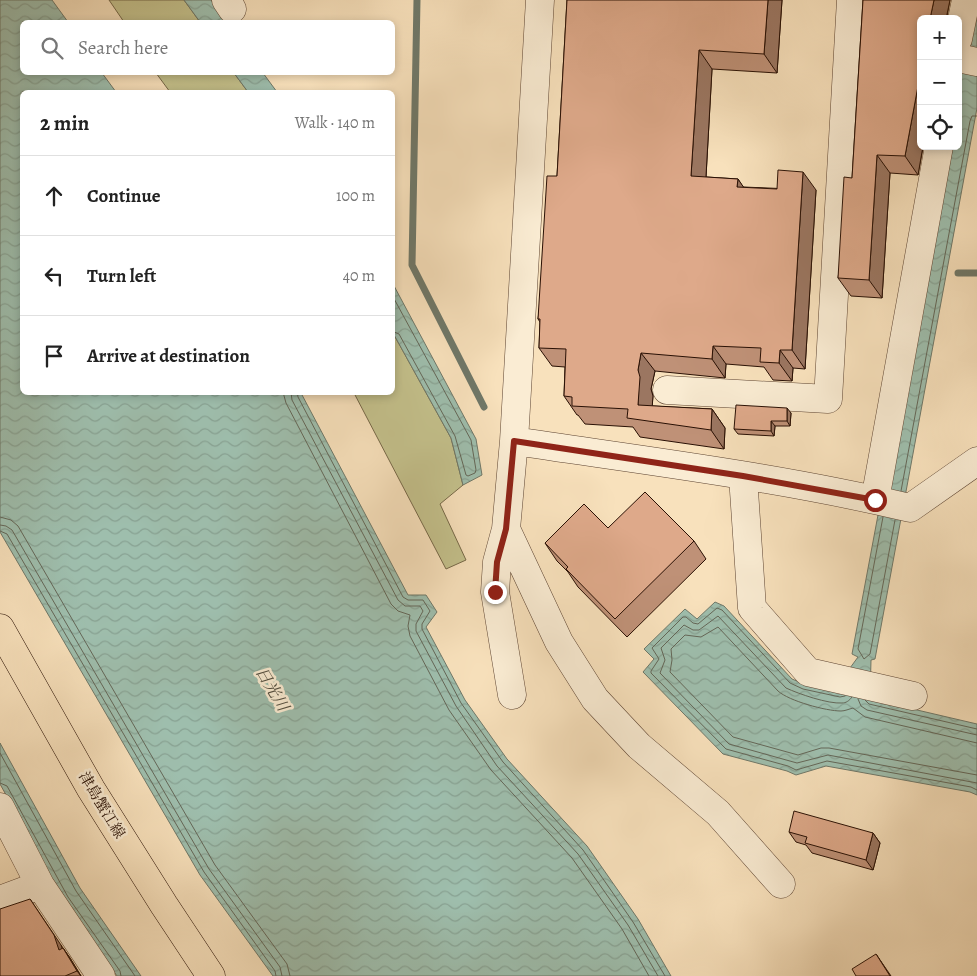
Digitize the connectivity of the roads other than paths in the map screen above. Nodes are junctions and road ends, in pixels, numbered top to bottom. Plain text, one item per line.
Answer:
1 (540, 0) edge
2 (852, 0) edge
3 (966, 0) edge
4 (964, 55) edge
5 (938, 150) edge
6 (667, 390) dead end
7 (514, 441) junction
8 (977, 461) edge
9 (743, 476) junction
10 (878, 500) junction
11 (506, 529) junction
12 (0, 628) edge
13 (512, 695) dead end
14 (913, 696) dead end
15 (0, 807) edge
16 (781, 884) dead end
17 (40, 885) junction
18 (0, 900) edge
19 (101, 976) edge
20 (211, 976) edge

1 - 7 street
2 - 6 street
3 - 4 street
5 - 10 street
7 - 9 street
7 - 11 street
8 - 10 street
9 - 10 street
9 - 14 street
11 - 13 street
11 - 16 street
12 - 20 main road, 津島蟹江線
15 - 17 street
17 - 18 street
17 - 19 street

